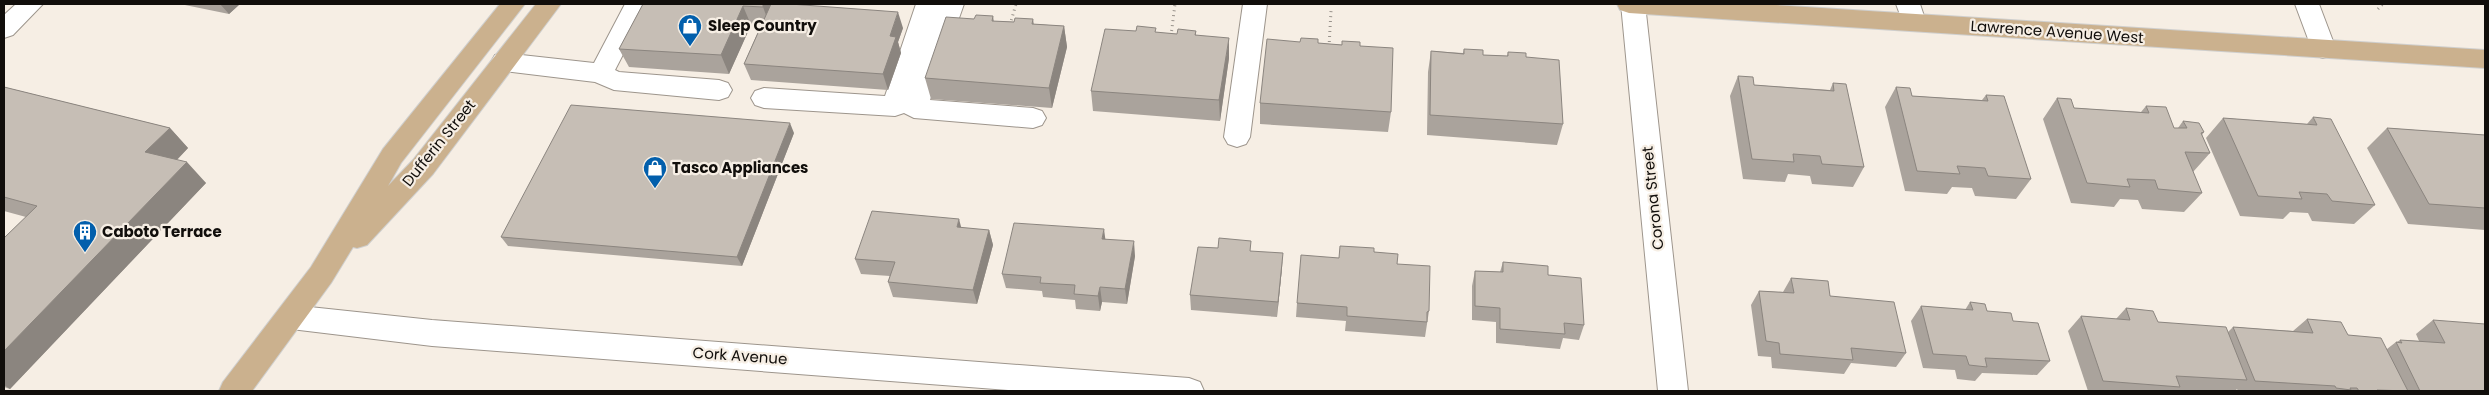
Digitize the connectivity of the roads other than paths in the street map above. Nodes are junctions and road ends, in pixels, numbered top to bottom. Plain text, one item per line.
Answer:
1 (31, 4) edge
2 (512, 4) edge
3 (549, 4) edge
4 (638, 4) edge
5 (928, 4) edge
6 (952, 4) edge
7 (1255, 4) edge
8 (1631, 4) edge
9 (2307, 4) edge
10 (1911, 13) edge
11 (4, 29) edge
12 (2323, 49) junction
13 (2485, 59) edge
14 (504, 62) junction
15 (601, 73) junction
16 (719, 90) dead end
17 (764, 98) dead end
18 (1033, 118) dead end
19 (1237, 137) dead end
20 (321, 274) junction
21 (292, 317) junction
22 (234, 391) edge
23 (1189, 391) edge
24 (1673, 391) edge

1 - 11 street
2 - 20 main road, Dufferin Street
3 - 14 main road, Dufferin Street
4 - 15 street
5 - 17 street
6 - 18 street
7 - 19 street
8 - 10 main road, Lawrence Avenue West
8 - 24 street, Corona Street
9 - 12 street
10 - 12 main road, Lawrence Avenue West
12 - 13 main road, Lawrence Avenue West
14 - 15 street
14 - 20 main road, Dufferin Street
15 - 16 street
20 - 21 main road, Dufferin Street
21 - 22 main road, Dufferin Street
21 - 23 street, Cork Avenue

